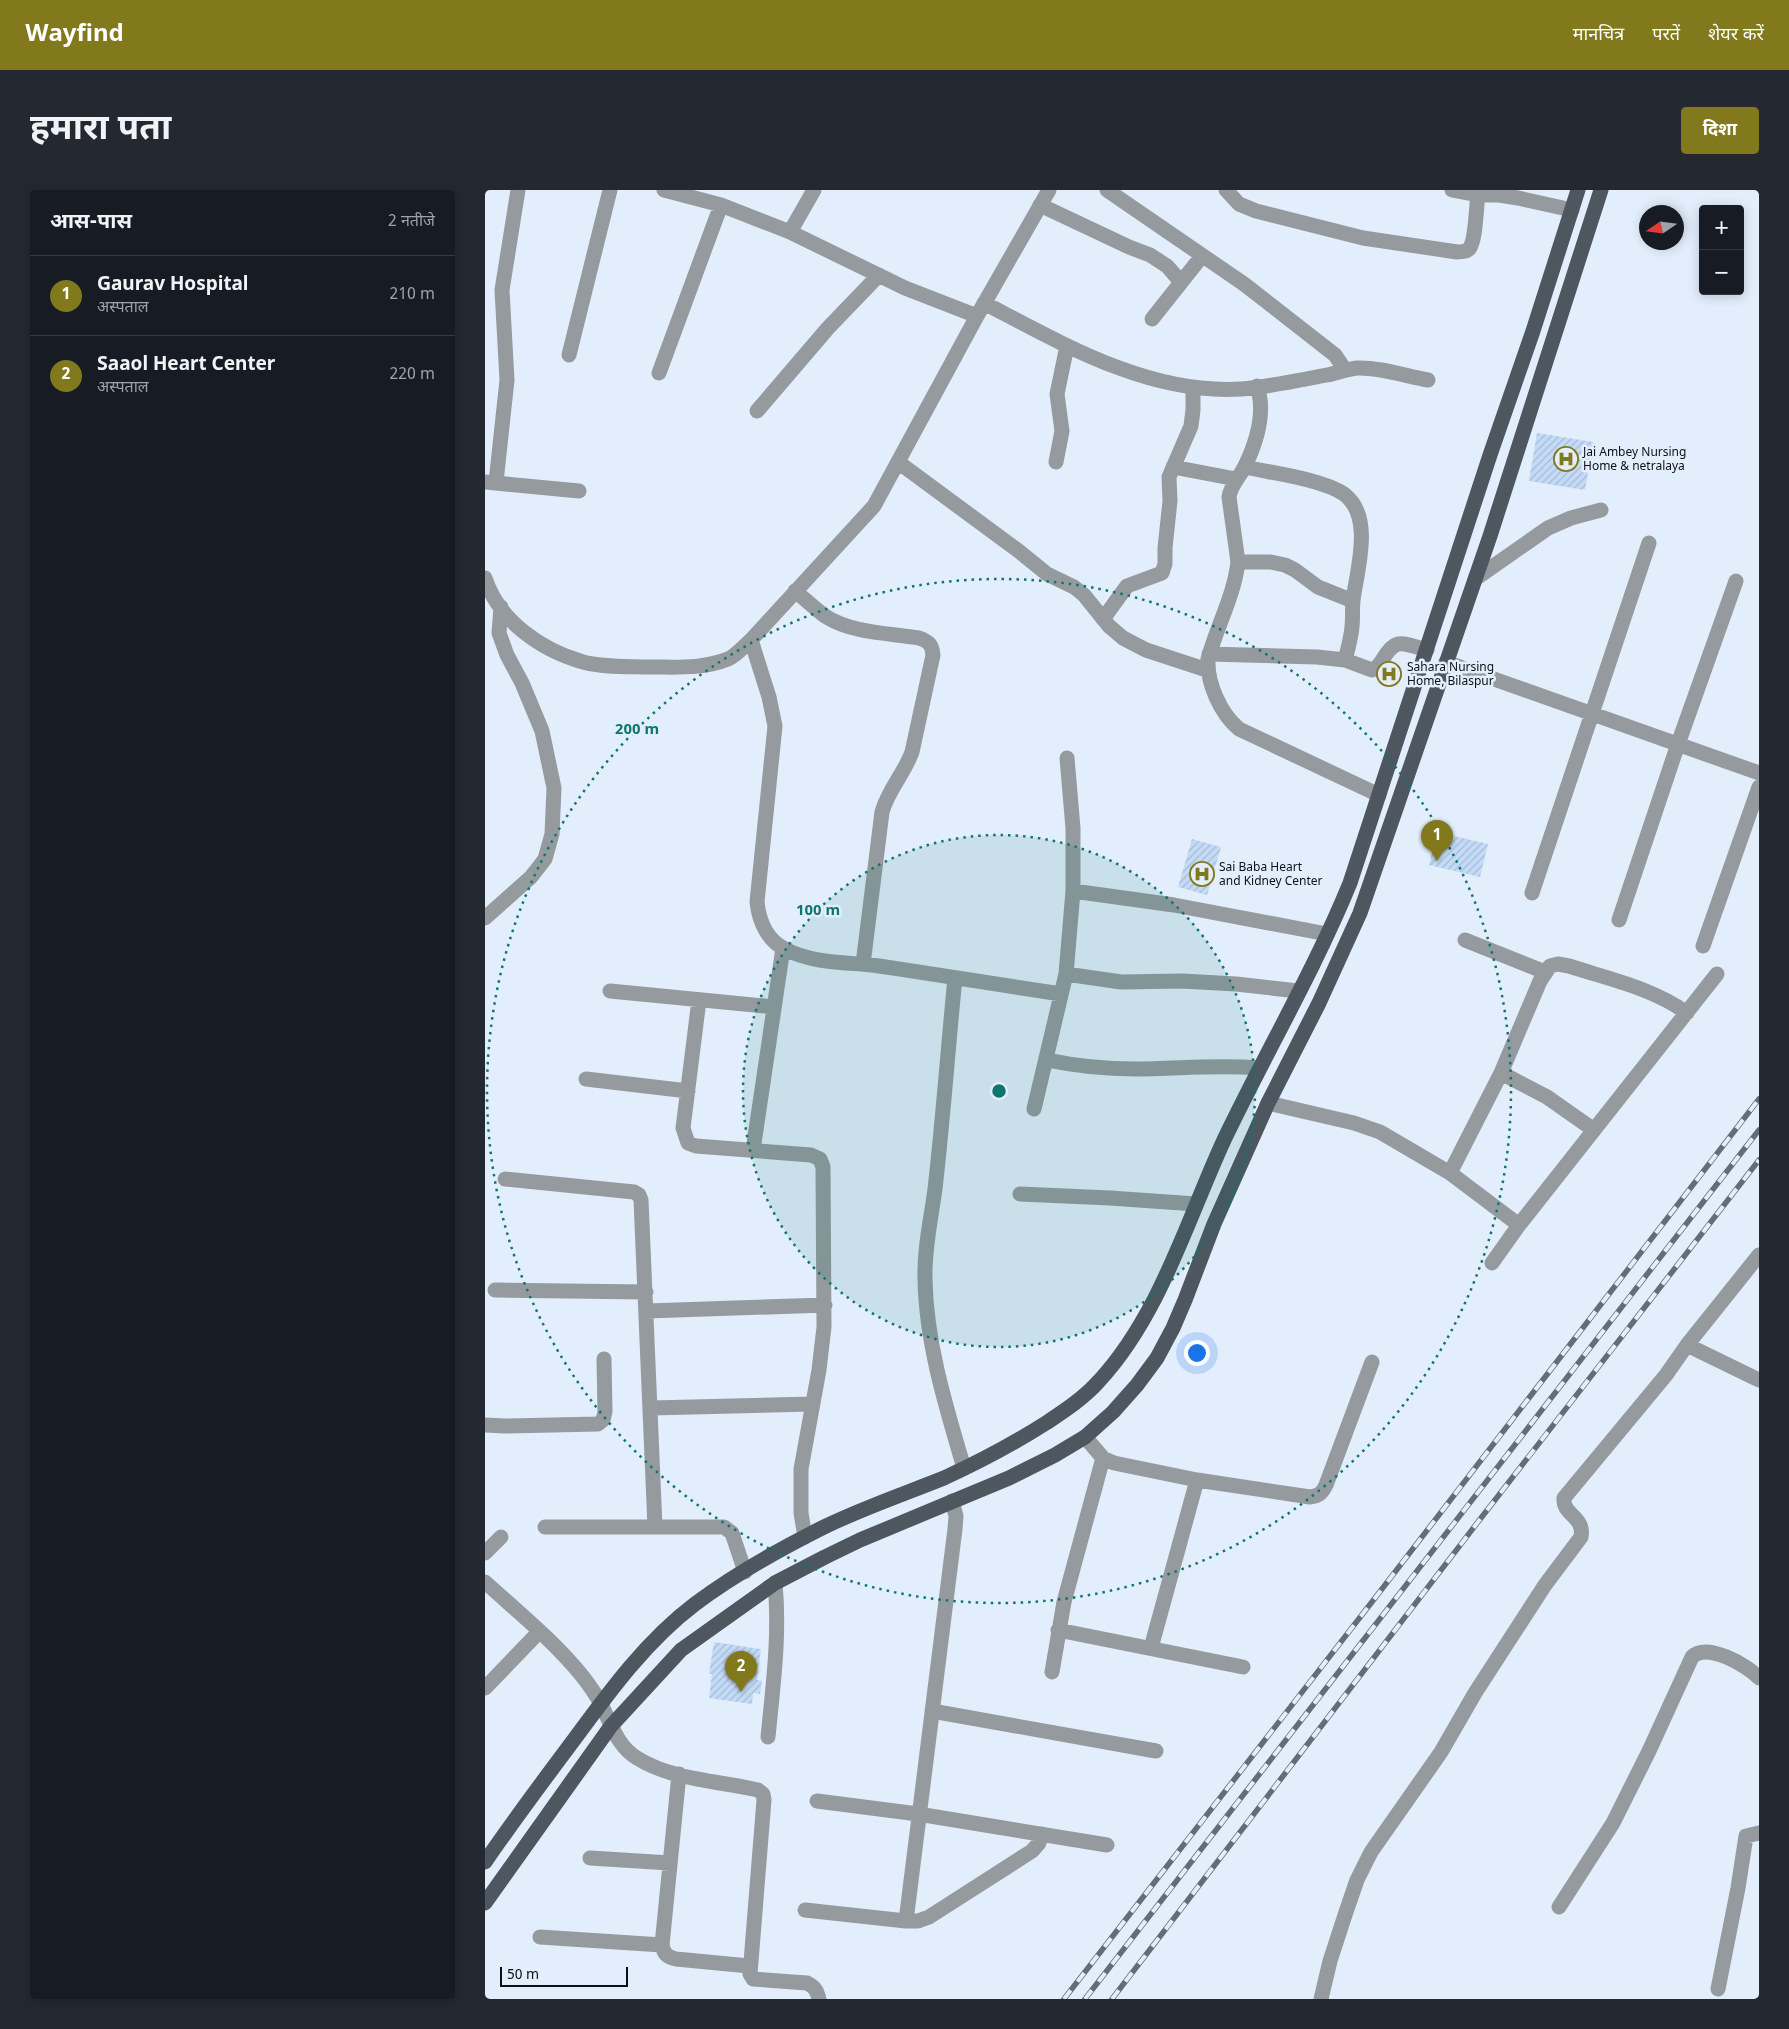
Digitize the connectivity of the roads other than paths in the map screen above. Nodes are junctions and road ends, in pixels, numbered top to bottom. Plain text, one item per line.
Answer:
1 (518, 190) edge
2 (610, 190) edge
3 (664, 190) edge
4 (814, 190) edge
5 (1049, 190) edge
6 (1107, 190) edge
7 (1226, 190) edge
8 (1452, 190) edge
9 (1578, 190) edge
10 (1601, 190) edge
11 (1477, 195) junction
12 (721, 204) junction
13 (1040, 205) junction
14 (1572, 210) junction
15 (790, 232) junction
16 (1203, 256) junction
17 (879, 275) junction
18 (1181, 282) junction
19 (981, 310) junction
20 (1152, 319) dead end
21 (1067, 346) junction
22 (569, 355) dead end
23 (1345, 370) junction
24 (659, 373) dead end
25 (1428, 380) dead end
26 (1257, 386) junction
27 (1193, 388) junction
28 (757, 412) dead end
29 (898, 462) junction
30 (1056, 462) dead end
31 (1173, 467) junction
32 (1241, 473) junction
33 (491, 482) edge
34 (579, 491) dead end
35 (1601, 510) dead end
36 (1649, 543) dead end
37 (1237, 562) junction
38 (485, 578) edge
39 (1475, 579) junction
40 (1736, 581) dead end
41 (795, 591) junction
42 (1353, 601) junction
43 (501, 607) junction
44 (1103, 619) junction
45 (751, 640) junction
46 (1427, 650) junction
47 (1209, 654) junction
48 (1345, 660) junction
49 (1446, 662) junction
50 (1207, 670) junction
51 (1417, 679) junction
52 (1437, 688) junction
53 (1592, 714) junction
54 (1678, 744) junction
55 (1067, 758) dead end
56 (1759, 773) edge
57 (1759, 787) edge
58 (1379, 795) junction
59 (1073, 891) junction
60 (1532, 893) dead end
61 (485, 918) edge
62 (1619, 920) dead end
63 (1327, 934) junction
64 (1465, 940) dead end
65 (1703, 946) dead end
66 (783, 948) junction
67 (863, 964) junction
68 (1545, 972) junction
69 (1066, 974) junction
70 (1717, 974) dead end
71 (955, 978) junction
72 (610, 991) dead end
73 (1298, 991) junction
74 (1061, 994) junction
75 (699, 1000) junction
76 (774, 1007) junction
77 (1687, 1013) junction
78 (1047, 1060) junction
79 (1259, 1068) junction
80 (1501, 1073) junction
81 (586, 1079) dead end
82 (688, 1091) junction
83 (1268, 1103) junction
84 (1034, 1109) dead end
85 (1594, 1130) junction
86 (753, 1150) junction
87 (1450, 1173) junction
88 (505, 1179) dead end
89 (1021, 1194) dead end
90 (1196, 1204) junction
91 (1519, 1225) junction
92 (1759, 1255) edge
93 (1492, 1263) dead end
94 (495, 1290) dead end
95 (646, 1292) junction
96 (825, 1306) junction
97 (647, 1311) junction
98 (1687, 1345) junction
99 (604, 1359) dead end
100 (1372, 1362) dead end
101 (1759, 1380) edge
102 (813, 1404) junction
103 (651, 1408) junction
104 (485, 1425) edge
105 (1085, 1437) junction
106 (1103, 1458) junction
107 (964, 1468) junction
108 (1197, 1480) junction
109 (952, 1501) junction
110 (545, 1527) dead end
111 (655, 1527) junction
112 (501, 1537) dead end
113 (805, 1537) junction
114 (485, 1553) edge
115 (745, 1572) junction
116 (485, 1582) edge
117 (775, 1583) junction
118 (1058, 1630) junction
119 (539, 1632) junction
120 (1151, 1648) junction
121 (1243, 1667) dead end
122 (1052, 1672) dead end
123 (1759, 1678) edge
124 (485, 1688) edge
125 (601, 1704) junction
126 (932, 1711) junction
127 (611, 1726) junction
128 (768, 1737) dead end
129 (1156, 1751) dead end
130 (679, 1774) junction
131 (817, 1801) dead end
132 (918, 1814) junction
133 (1759, 1833) edge
134 (1042, 1834) junction
135 (1107, 1845) dead end
136 (590, 1858) dead end
137 (485, 1862) edge
138 (670, 1863) junction
139 (485, 1903) edge
140 (1559, 1907) dead end
141 (805, 1910) dead end
142 (906, 1921) junction
143 (540, 1937) dead end
144 (662, 1945) junction
145 (749, 1966) junction
146 (1718, 1989) dead end
147 (819, 1999) edge
148 (1321, 1999) edge

1 - 33 street
2 - 22 street
3 - 12 street
4 - 15 street
5 - 13 street
6 - 16 street
7 - 11 street
8 - 11 street
9 - 14 main road
10 - 39 main road
11 - 14 street
12 - 15 street
12 - 24 street
13 - 18 street
13 - 19 street
14 - 46 main road
15 - 17 street
16 - 18 street
16 - 23 street
17 - 19 street
17 - 28 street
18 - 20 street
19 - 21 street
19 - 29 street
21 - 27 street
21 - 30 street
23 - 25 street
23 - 26 street
26 - 27 street
26 - 32 street
27 - 31 street
29 - 41 street
29 - 44 street
31 - 32 street
31 - 44 street
32 - 37 street
32 - 42 street
33 - 34 street
35 - 39 street
36 - 53 street
37 - 42 street
37 - 47 street
38 - 43 street
39 - 49 main road
40 - 54 street
41 - 45 street
41 - 67 street
42 - 48 street
43 - 45 street
43 - 61 street
44 - 50 street
45 - 66 street
46 - 48 street
46 - 51 main road
47 - 48 street
47 - 50 street
49 - 52 main road
49 - 53 street
50 - 58 street
51 - 52 main road
51 - 58 main road
52 - 83 main road
53 - 54 street
53 - 60 street
54 - 56 street
54 - 62 street
55 - 59 street
57 - 65 street
58 - 63 main road
59 - 63 street
59 - 69 street
63 - 73 main road
64 - 68 street
66 - 67 street
66 - 76 street
67 - 71 street
68 - 77 street
68 - 80 street
69 - 73 street
69 - 74 street
70 - 77 street
71 - 74 street
71 - 107 street
72 - 75 street
73 - 79 main road
74 - 78 street
75 - 76 street
75 - 82 street
76 - 86 street
77 - 85 street
78 - 79 street
78 - 84 street
79 - 90 main road
80 - 85 street
80 - 87 street
81 - 82 street
82 - 86 street
83 - 87 street
83 - 105 main road
85 - 91 street
86 - 96 street
87 - 91 street
88 - 95 street
89 - 90 street
90 - 107 main road
91 - 93 street
92 - 98 street
94 - 95 street
95 - 97 street
96 - 97 street
96 - 102 street
97 - 103 street
98 - 101 street
98 - 148 street
99 - 104 street
100 - 108 street
102 - 103 street
102 - 113 street
103 - 111 street
105 - 106 street
105 - 109 main road
106 - 108 street
106 - 118 street
107 - 113 main road
108 - 120 street
109 - 117 main road
109 - 126 street
110 - 111 street
111 - 115 street
112 - 114 street
113 - 115 main road
115 - 125 main road
116 - 119 street
117 - 127 main road
117 - 128 street
118 - 120 street
118 - 122 street
119 - 124 street
119 - 125 street
120 - 121 street
123 - 140 street
125 - 127 street
125 - 137 main road
126 - 129 street
126 - 132 street
127 - 130 street
127 - 139 main road
130 - 138 street
130 - 145 street
131 - 132 street
132 - 134 street
132 - 142 street
133 - 146 street
134 - 135 street
134 - 142 street
136 - 138 street
138 - 144 street
141 - 142 street
143 - 144 street
144 - 145 street
145 - 147 street

